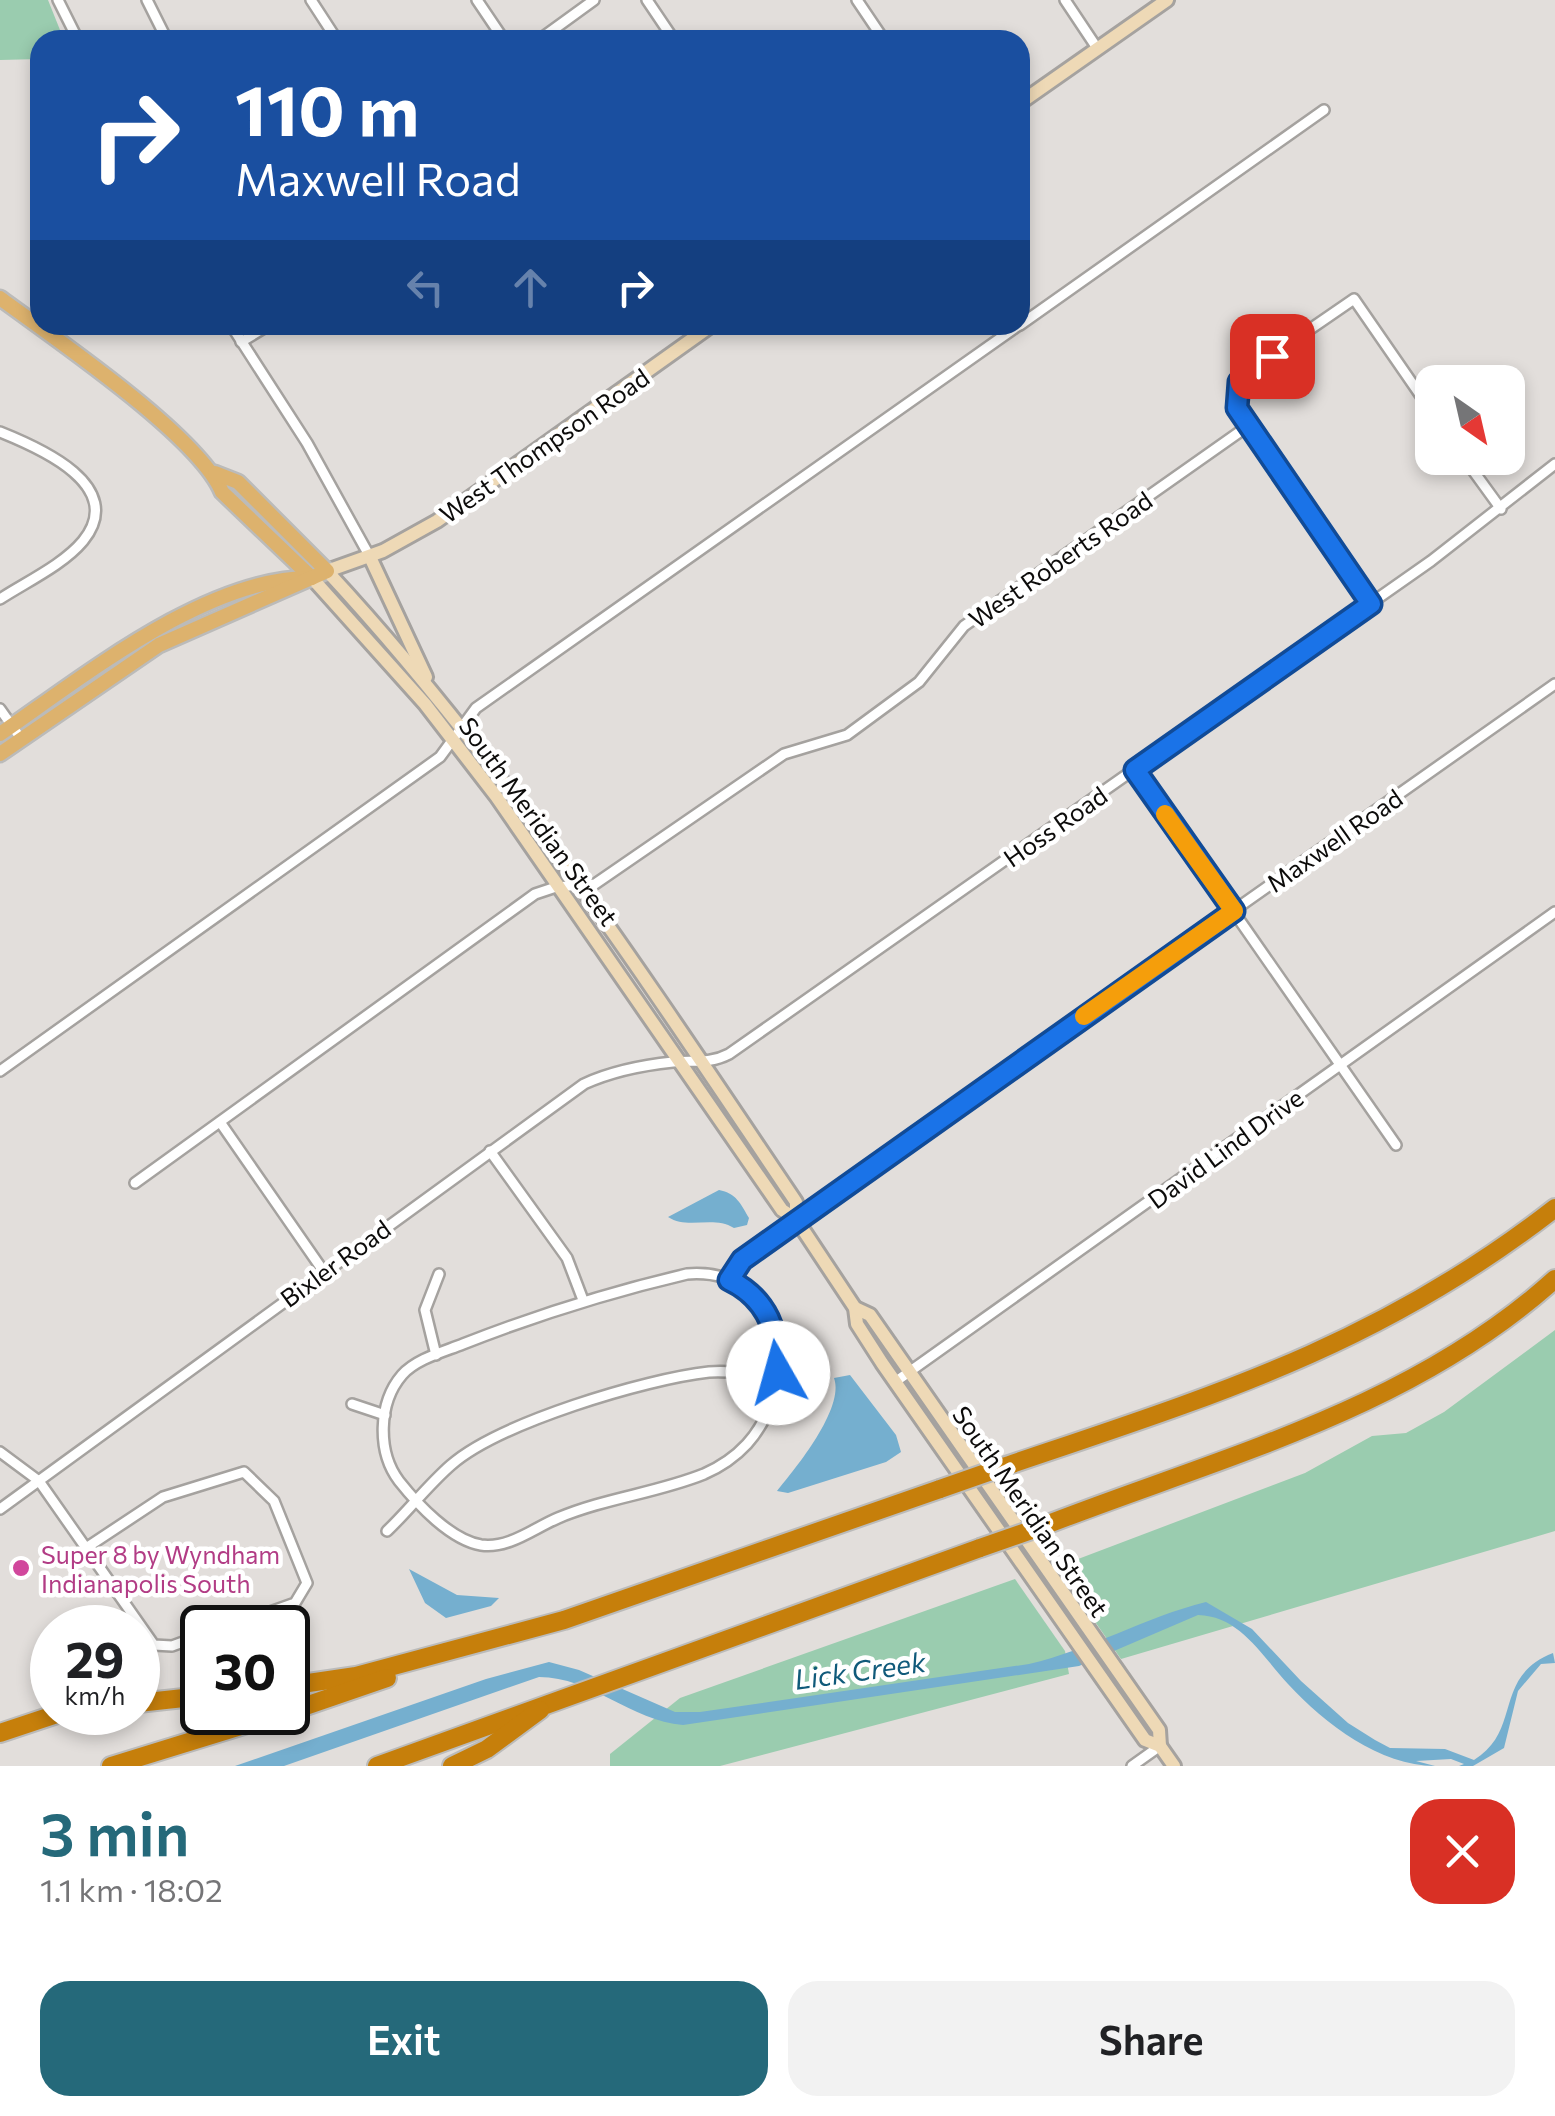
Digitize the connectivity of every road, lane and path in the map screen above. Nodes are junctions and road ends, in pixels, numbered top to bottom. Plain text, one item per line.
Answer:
1 (58, 0) edge
2 (147, 0) edge
3 (310, 0) edge
4 (477, 0) edge
5 (594, 0) edge
6 (647, 0) edge
7 (857, 0) edge
8 (1064, 0) edge
9 (1167, 0) edge
10 (73, 30) edge
11 (162, 30) edge
12 (330, 30) edge
13 (497, 30) edge
14 (552, 30) edge
15 (667, 30) edge
16 (877, 30) edge
17 (1097, 48) junction
18 (1030, 96) edge
19 (1324, 110) dead end
20 (0, 298) edge
21 (1030, 318) edge
22 (30, 320) edge
23 (50, 335) edge
24 (237, 335) edge
25 (253, 335) edge
26 (698, 335) edge
27 (1006, 335) edge
28 (241, 342) junction
29 (1415, 387) edge
30 (1248, 426) junction
31 (0, 432) edge
32 (1555, 464) edge
33 (214, 473) junction
34 (1476, 475) edge
35 (1501, 509) junction
36 (370, 557) junction
37 (327, 571) junction
38 (312, 578) junction
39 (0, 599) edge
40 (1371, 604) junction
41 (428, 684) junction
42 (1555, 684) edge
43 (0, 709) edge
44 (3, 732) edge
45 (458, 732) junction
46 (10, 747) edge
47 (1135, 770) junction
48 (570, 887) junction
49 (1234, 911) junction
50 (1555, 912) edge
51 (691, 1062) junction
52 (1342, 1064) junction
53 (0, 1071) edge
54 (220, 1122) junction
55 (1396, 1145) dead end
56 (490, 1151) junction
57 (135, 1183) dead end
58 (1555, 1208) edge
59 (796, 1219) junction
60 (324, 1272) junction
61 (439, 1274) dead end
62 (1555, 1279) edge
63 (729, 1280) junction
64 (583, 1300) junction
65 (855, 1308) junction
66 (436, 1355) junction
67 (908, 1372) junction
68 (778, 1378) junction
69 (895, 1382) junction
70 (352, 1404) dead end
71 (385, 1415) junction
72 (0, 1452) edge
73 (39, 1481) junction
74 (420, 1500) junction
75 (0, 1510) edge
76 (386, 1531) dead end
77 (86, 1548) junction
78 (288, 1605) edge
79 (524, 1630) junction
80 (180, 1643) edge
81 (310, 1683) edge
82 (557, 1697) junction
83 (310, 1704) edge
84 (30, 1723) edge
85 (0, 1733) edge
86 (212, 1735) edge
87 (1160, 1746) junction
88 (111, 1766) edge
89 (377, 1766) edge
90 (452, 1766) edge
91 (1132, 1766) edge
92 (1174, 1766) edge

1 - 10 street
2 - 11 street
3 - 12 street
4 - 13 street
5 - 14 street
6 - 15 street
7 - 16 street
8 - 17 street
9 - 17 main road
17 - 18 main road
19 - 21 street
20 - 22 main road, South Meridian Street
23 - 33 main road, South Meridian Street
24 - 28 street, South Meridian Street
25 - 28 street
26 - 36 main road, West Thompson Road
27 - 45 street
28 - 36 street, South Meridian Street
29 - 30 street
30 - 40 street
30 - 48 street, West Roberts Road
31 - 39 street
32 - 35 street, Hoss Road
33 - 37 main road, South Meridian Street
33 - 38 main road, South Meridian Street
34 - 35 street
35 - 40 street, Hoss Road
36 - 37 main road, West Thompson Road
36 - 41 main road, South Meridian Street
37 - 38 main road
37 - 41 main road, South Meridian Street
38 - 44 main road
38 - 45 main road, South Meridian Street
38 - 46 main road
40 - 47 street, Hoss Road
41 - 45 main road, South Meridian Street
42 - 49 street, Maxwell Road
43 - 44 street
44 - 46 street
45 - 48 main road, South Meridian Street
45 - 48 main road, South Meridian Street
45 - 53 street
47 - 49 street
47 - 51 street, Hoss Road
48 - 51 main road, South Meridian Street
48 - 51 main road, South Meridian Street
48 - 54 street, West Roberts Road
49 - 52 street
49 - 59 street, Maxwell Road
50 - 52 street, David Lind Drive
51 - 56 street, Bixler Road
51 - 59 main road, South Meridian Street
52 - 55 street
52 - 67 street, David Lind Drive
54 - 57 street, West Roberts Road
54 - 60 street
56 - 60 street, Bixler Road
56 - 64 street
58 - 79 highway, bridge
59 - 63 street, Maxwell Road
59 - 65 main road, South Meridian Street
60 - 73 street, Bixler Road
61 - 66 street
62 - 82 highway, bridge
63 - 64 street
63 - 68 street
64 - 66 street
65 - 67 main road, South Meridian Street
65 - 69 main road, South Meridian Street
66 - 71 street
67 - 69 street, David Lind Drive
67 - 87 main road, South Meridian Street
68 - 74 street
68 - 74 street
69 - 87 main road, South Meridian Street
70 - 71 street
71 - 74 street
72 - 73 street
73 - 75 street, Bixler Road
73 - 77 street
74 - 76 street
77 - 78 street
77 - 80 street
79 - 81 highway
79 - 83 highway
82 - 89 highway
82 - 90 highway
84 - 85 highway
86 - 88 highway
87 - 91 street
87 - 92 main road, South Meridian Street

